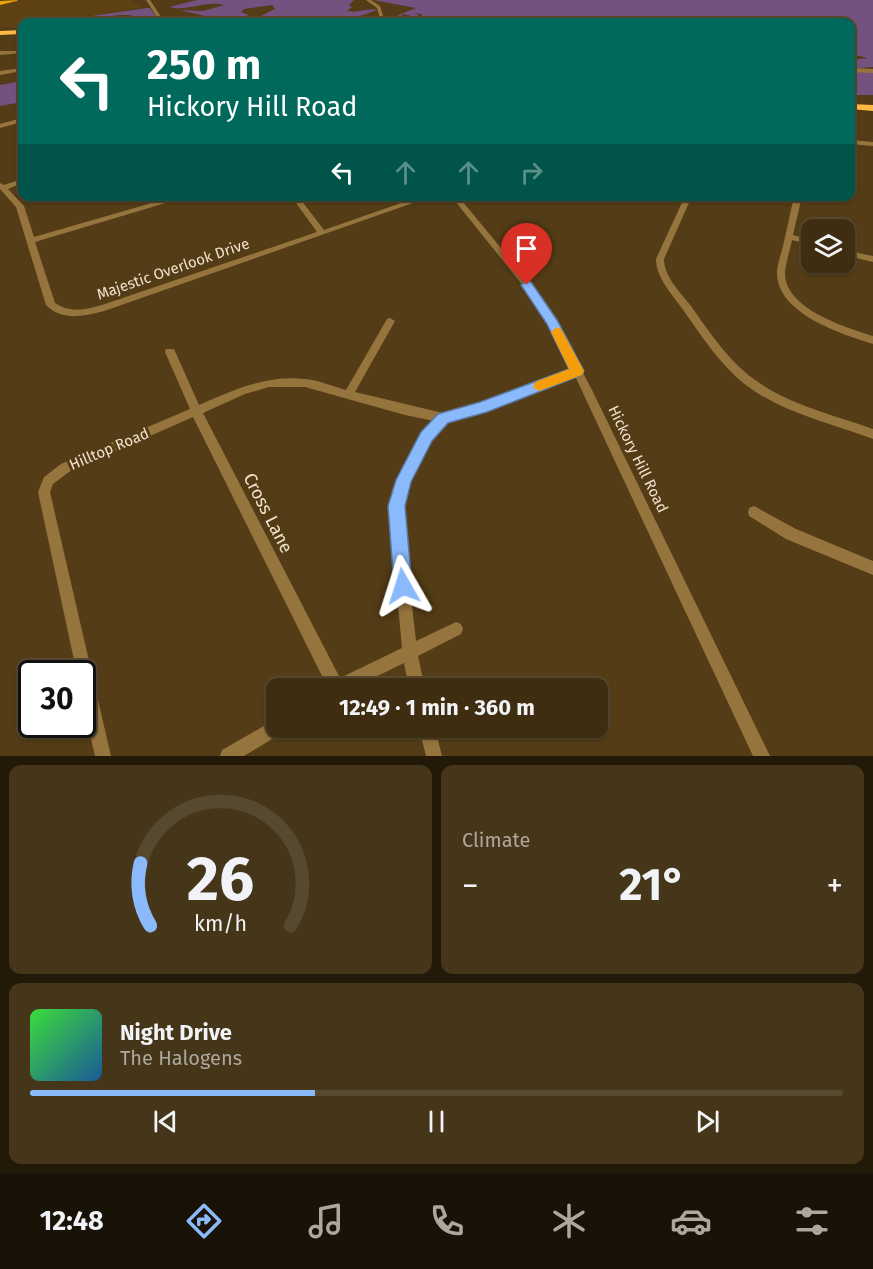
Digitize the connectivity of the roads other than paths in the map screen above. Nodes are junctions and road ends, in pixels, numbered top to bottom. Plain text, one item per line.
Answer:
1 (15, 0) edge
2 (148, 0) edge
3 (368, 0) edge
4 (0, 3) edge
5 (160, 18) edge
6 (382, 18) edge
7 (18, 32) edge
8 (0, 33) edge
9 (18, 37) edge
10 (0, 38) edge
11 (18, 52) edge
12 (0, 53) edge
13 (855, 70) edge
14 (18, 71) edge
15 (873, 71) edge
16 (0, 73) edge
17 (855, 98) edge
18 (873, 100) edge
19 (855, 106) edge
20 (873, 108) edge
21 (18, 121) edge
22 (0, 126) edge
23 (855, 142) edge
24 (873, 144) edge
25 (18, 182) edge
26 (2, 187) edge
27 (169, 201) edge
28 (298, 201) edge
29 (415, 201) edge
30 (458, 201) edge
31 (687, 201) edge
32 (797, 201) edge
33 (322, 233) junction
34 (788, 236) junction
35 (801, 240) edge
36 (30, 241) junction
37 (855, 255) edge
38 (873, 259) edge
39 (390, 321) dead end
40 (873, 340) edge
41 (170, 352) dead end
42 (577, 371) junction
43 (348, 395) junction
44 (196, 411) junction
45 (443, 418) junction
46 (873, 434) edge
47 (754, 512) dead end
48 (873, 568) edge
49 (456, 629) dead end
50 (410, 653) junction
51 (331, 678) edge
52 (357, 678) edge
53 (415, 678) edge
54 (266, 733) edge
55 (430, 738) edge
56 (103, 756) edge
57 (228, 756) edge
58 (434, 756) edge
59 (762, 756) edge

1 - 4 main road
2 - 5 street
3 - 6 street
7 - 8 highway
9 - 10 highway
11 - 12 street
13 - 15 street
14 - 16 street
17 - 18 highway
19 - 20 highway
21 - 22 street
23 - 24 street
25 - 26 street
26 - 36 street, Majestic Overlook Drive
27 - 36 street
28 - 33 street
29 - 33 street, Majestic Overlook Drive
30 - 42 street, Hickory Hill Road
31 - 46 street
32 - 34 street
33 - 36 street, Majestic Overlook Drive
34 - 35 street
34 - 40 street
37 - 38 street
39 - 43 street
41 - 44 street, Cross Lane
42 - 45 street
42 - 59 street, Hickory Hill Road
43 - 44 street, Hilltop Road
43 - 45 street, Hilltop Road
44 - 51 street, Cross Lane
44 - 56 street, Hilltop Road
45 - 50 street
47 - 48 street
49 - 50 street
50 - 52 street
50 - 53 street
54 - 57 street
55 - 58 street

